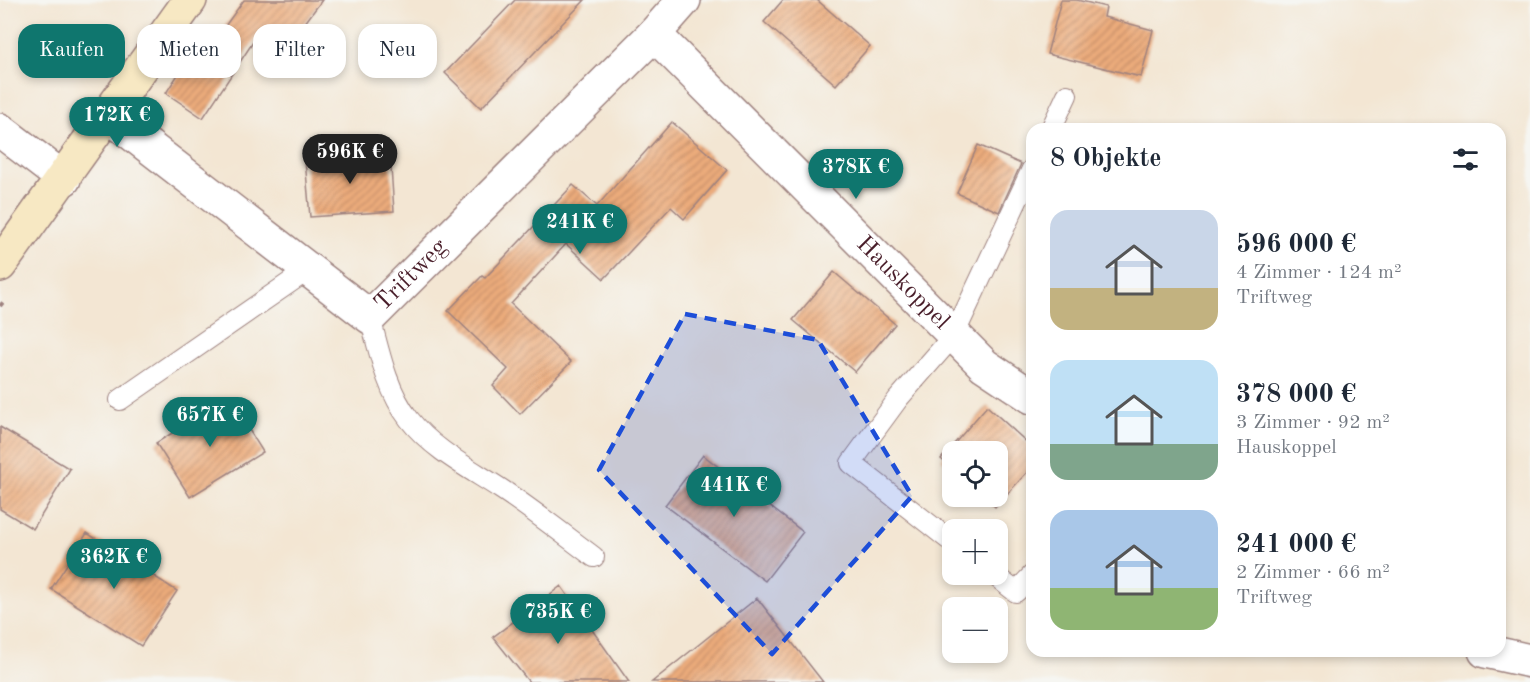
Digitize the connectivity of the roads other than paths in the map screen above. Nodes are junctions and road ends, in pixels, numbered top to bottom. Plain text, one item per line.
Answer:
1 (190, 0) edge
2 (684, 0) edge
3 (654, 34) junction
4 (1067, 95) dead end
5 (109, 116) junction
6 (1054, 123) edge
7 (0, 130) edge
8 (64, 179) junction
9 (1026, 182) edge
10 (0, 265) edge
11 (308, 270) junction
12 (370, 317) junction
13 (954, 335) junction
14 (1026, 393) edge
15 (120, 400) dead end
16 (942, 535) edge
17 (594, 557) dead end
18 (1026, 581) edge
19 (1007, 585) edge
20 (1506, 656) edge
21 (1530, 661) edge

1 - 5 street
2 - 3 street, Triftweg
3 - 12 street, Triftweg
3 - 13 street, Hauskoppel
4 - 6 lane
5 - 8 street
5 - 11 street, Triftweg
7 - 8 street
8 - 10 street
9 - 13 lane
11 - 12 street, Triftweg
11 - 15 lane
12 - 17 lane
13 - 14 street, Hauskoppel
13 - 16 lane
18 - 19 lane
20 - 21 street

